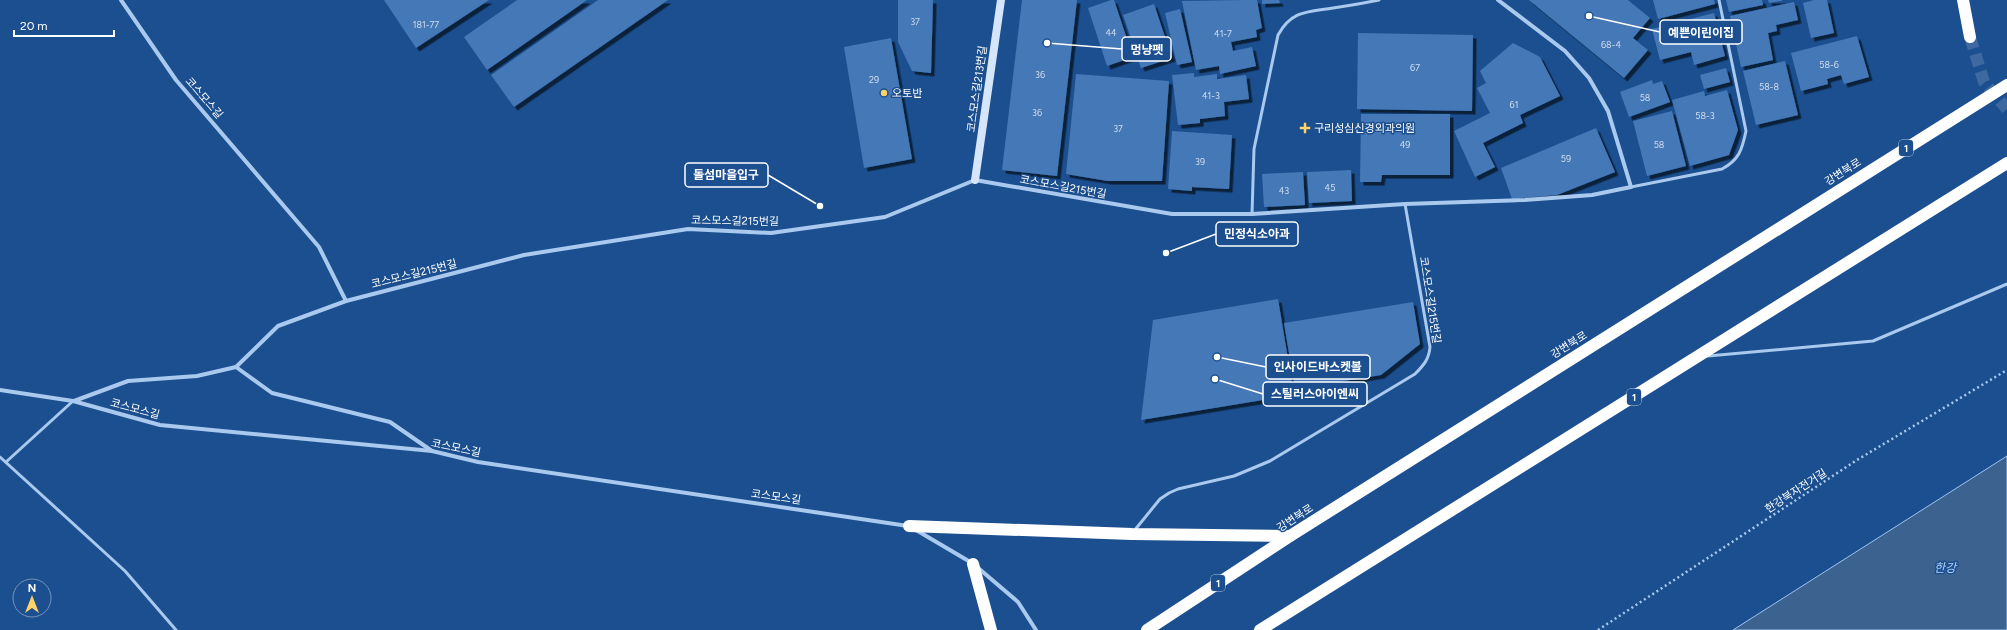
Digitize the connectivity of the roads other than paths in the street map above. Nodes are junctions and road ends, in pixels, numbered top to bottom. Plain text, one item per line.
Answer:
1 (121, 0) edge
2 (1001, 0) edge
3 (1379, 0) edge
4 (1498, 0) edge
5 (1719, 0) edge
6 (1963, 0) edge
7 (1970, 37) tunnel mouth
8 (2007, 85) edge
9 (2007, 163) edge
10 (975, 180) junction
11 (1631, 186) junction
12 (1405, 204) junction
13 (1252, 214) junction
14 (2007, 284) edge
15 (346, 301) junction
16 (1698, 357) junction
17 (236, 367) junction
18 (0, 390) edge
19 (73, 401) junction
20 (432, 451) junction
21 (0, 457) edge
22 (6, 462) junction
23 (909, 526) junction
24 (1132, 534) junction
25 (1290, 536) junction
26 (974, 564) junction
27 (176, 630) edge
28 (991, 630) edge
29 (1036, 630) edge
30 (1147, 630) edge
31 (1260, 630) edge

1 - 15 street, 코스모스길
2 - 10 street, 코스모스길213번길
3 - 13 lane
4 - 11 street
5 - 11 lane, 코스모스길215번길
6 - 7 highway
8 - 25 highway, 강변북로 / 1
9 - 16 highway, 1
10 - 13 street, 코스모스길215번길
10 - 15 street, 코스모스길215번길
11 - 12 street, 코스모스길215번길
12 - 13 street, 코스모스길215번길
12 - 24 lane, 코스모스길215번길
14 - 16 lane
15 - 17 street, 코스모스길215번길
16 - 31 highway, 1
17 - 19 street
17 - 20 street
18 - 19 street, 코스모스길
19 - 20 street, 코스모스길
19 - 22 lane
20 - 23 street, 코스모스길
21 - 22 lane
22 - 27 lane
23 - 24 highway
23 - 26 street
24 - 25 highway
25 - 30 highway, 강변북로 / 1
26 - 28 highway
26 - 29 street

